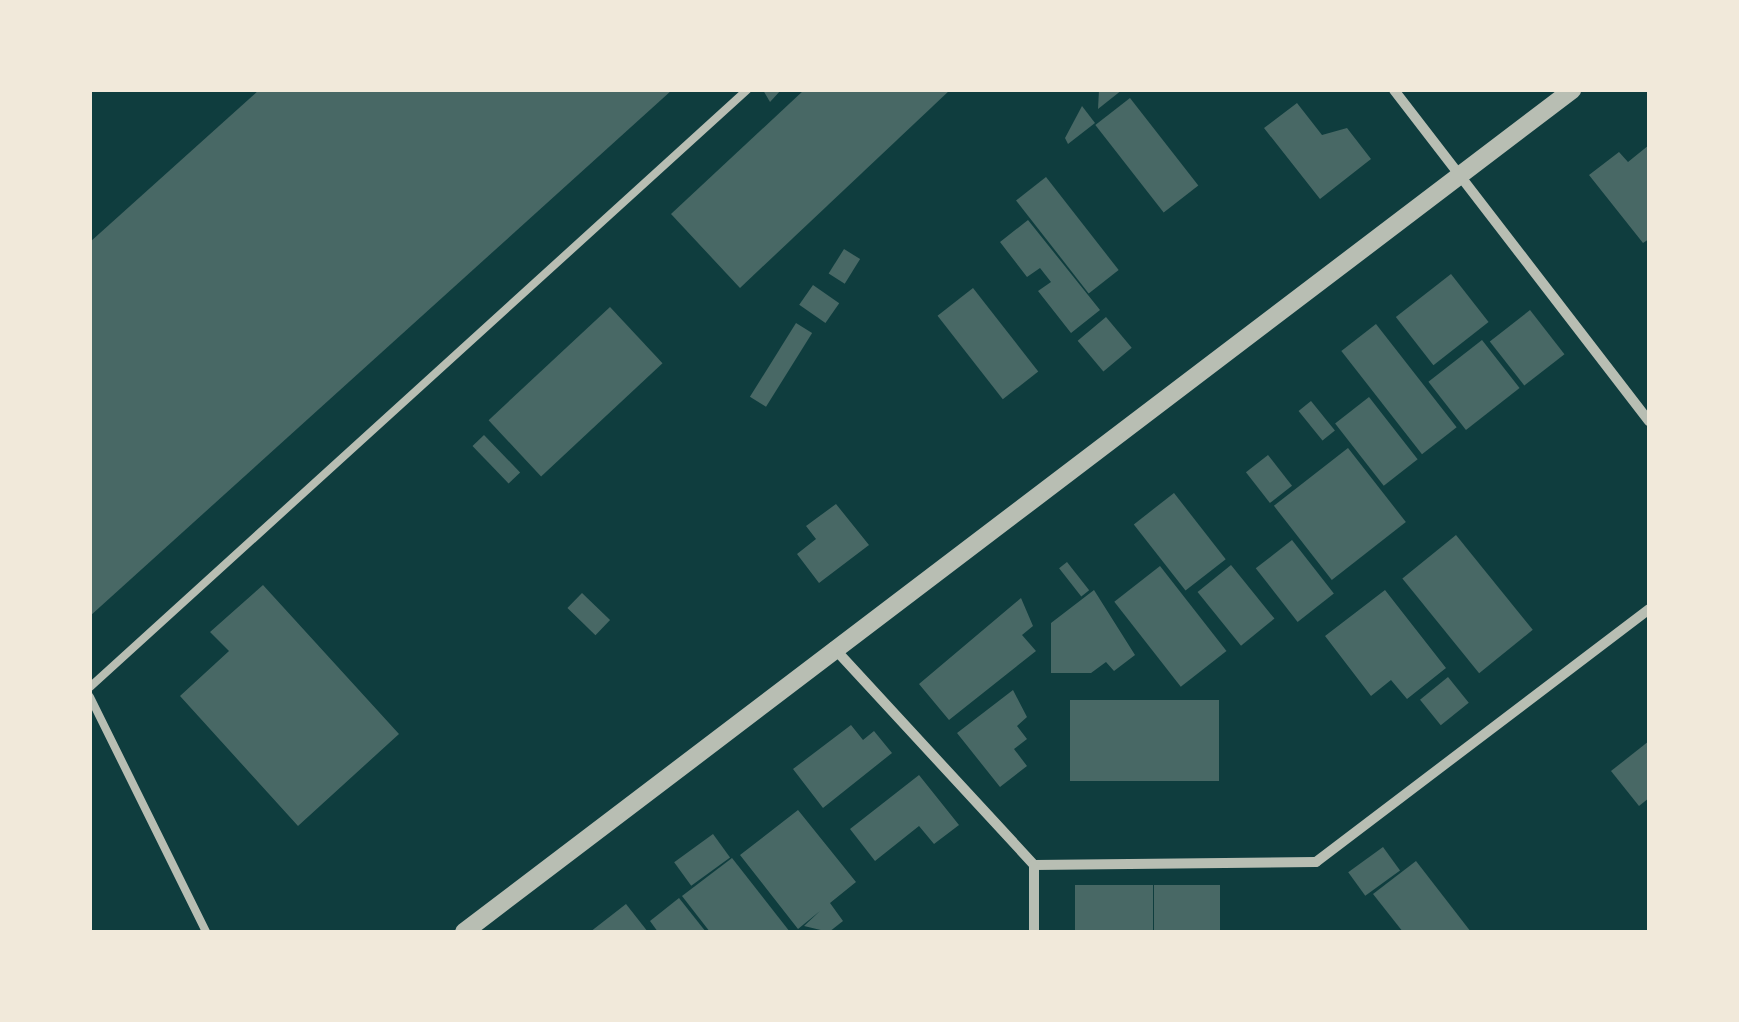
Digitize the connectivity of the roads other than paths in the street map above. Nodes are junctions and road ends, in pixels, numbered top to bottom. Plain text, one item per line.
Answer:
1 (747, 90) edge
2 (1394, 90) edge
3 (1572, 90) edge
4 (1462, 176) junction
5 (1649, 421) edge
6 (1649, 609) edge
7 (832, 647) junction
8 (90, 687) edge
9 (90, 697) edge
10 (1034, 866) junction
11 (206, 932) edge
12 (464, 932) edge
13 (1034, 932) edge

1 - 8 lane
2 - 4 street
3 - 4 street
4 - 5 street
4 - 7 street
6 - 10 street
7 - 10 street
7 - 12 street
9 - 11 lane
10 - 13 street

